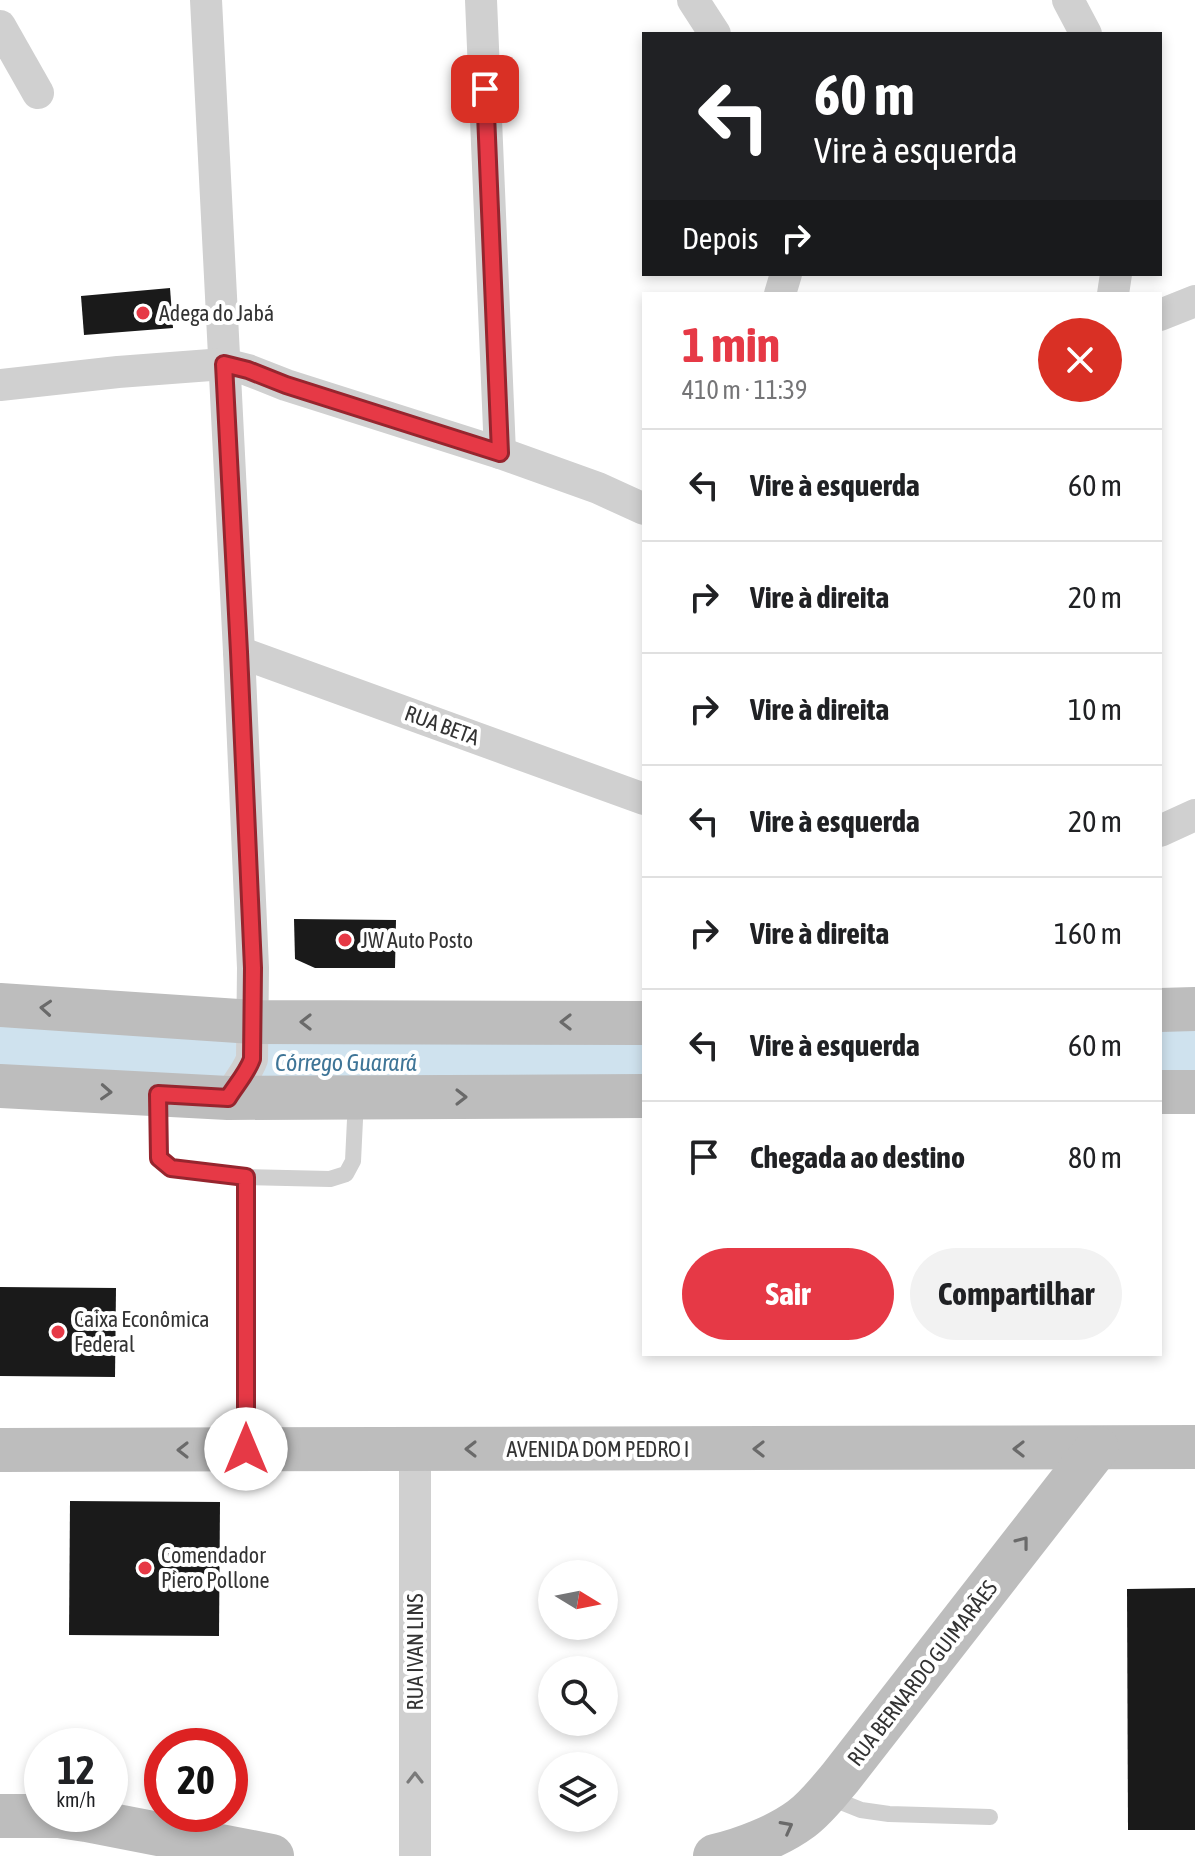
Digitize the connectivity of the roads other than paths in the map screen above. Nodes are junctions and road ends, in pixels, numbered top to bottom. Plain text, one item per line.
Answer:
1 (206, 0) edge
2 (481, 0) edge
3 (693, 0) edge
4 (1068, 0) edge
5 (0, 26) edge
6 (714, 32) edge
7 (1085, 32) edge
8 (38, 93) dead end
9 (1195, 301) edge
10 (1162, 314) edge
11 (224, 364) junction
12 (0, 385) edge
13 (500, 453) junction
14 (642, 508) edge
15 (239, 652) junction
16 (642, 798) edge
17 (1195, 815) edge
18 (1162, 830) edge
19 (0, 1005) edge
20 (1195, 1009) edge
21 (1162, 1010) edge
22 (642, 1023) edge
23 (253, 1027) junction
24 (0, 1086) edge
25 (234, 1087) junction
26 (1162, 1092) edge
27 (1195, 1092) edge
28 (158, 1094) junction
29 (642, 1096) edge
30 (356, 1097) junction
31 (246, 1177) junction
32 (1195, 1447) edge
33 (1097, 1448) junction
34 (246, 1449) junction
35 (415, 1449) junction
36 (0, 1450) edge
37 (825, 1796) junction
38 (0, 1816) edge
39 (990, 1817) dead end
40 (272, 1856) edge
41 (415, 1856) edge
42 (715, 1856) edge

1 - 11 street
2 - 13 street
3 - 6 street
4 - 7 street
5 - 8 street
9 - 10 street
11 - 12 street
11 - 13 street
11 - 15 street
13 - 14 street
15 - 16 street, RUA BETA
15 - 23 street
17 - 18 street
23 -> 19 main road
20 - 21 main road
22 -> 23 main road
23 - 25 street
24 -> 28 main road
25 - 28 main road
25 - 30 main road
26 - 27 main road
28 - 31 lane
30 -> 29 main road
30 - 31 lane
31 - 34 lane
32 - 33 main road, AVENIDA DOM PEDRO I
33 -> 35 main road, AVENIDA DOM PEDRO I
37 -> 33 main road, RUA BERNARDO GUIMARÃES
34 - 35 main road, AVENIDA DOM PEDRO I
34 -> 36 main road, AVENIDA DOM PEDRO I
41 -> 35 street, RUA IVAN LINS
37 - 39 lane
42 -> 37 main road, RUA BERNARDO GUIMARÃES
38 - 40 main road

